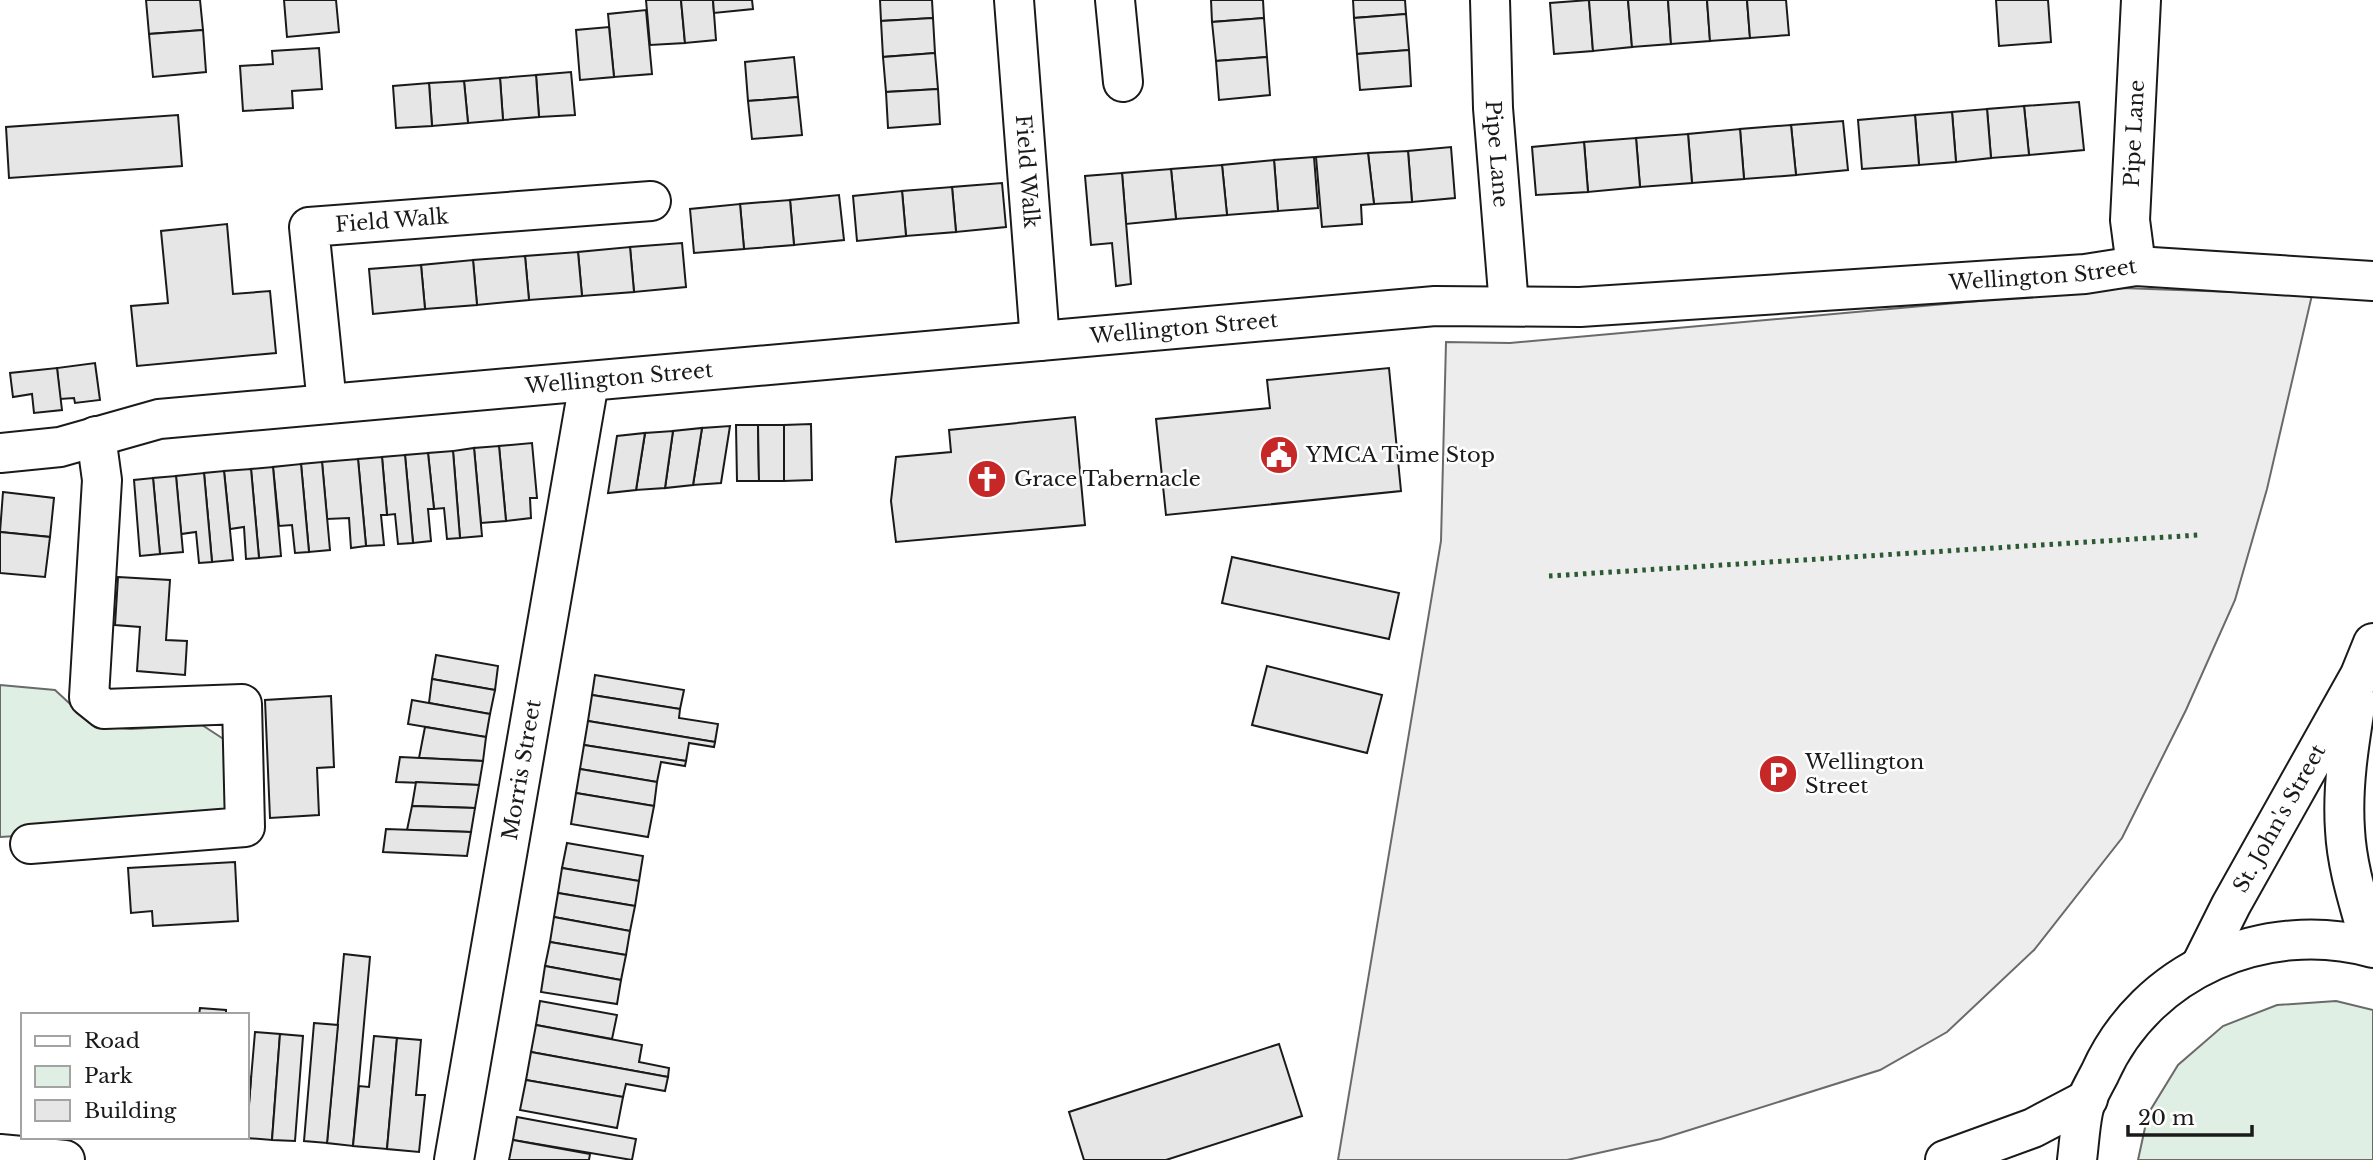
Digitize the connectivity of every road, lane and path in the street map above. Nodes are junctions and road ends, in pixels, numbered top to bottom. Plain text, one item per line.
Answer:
1 (1014, 0) edge
2 (1115, 0) edge
3 (1490, 0) edge
4 (2141, 0) edge
5 (1123, 82) dead end
6 (651, 201) dead end
7 (2136, 266) junction
8 (2373, 281) edge
9 (1509, 306) junction
10 (1040, 341) junction
11 (589, 382) junction
12 (327, 404) junction
13 (96, 436) junction
14 (0, 453) edge
15 (2366, 659) edge
16 (30, 844) dead end
17 (2372, 947) edge
18 (2202, 963) junction
19 (2088, 1099) junction
20 (0, 1154) edge
21 (65, 1160) edge
22 (454, 1160) edge
23 (1945, 1160) edge
24 (2077, 1160) edge

1 - 10 street, Field Walk
2 - 5 street
3 - 9 street, Pipe Lane
4 - 7 street, Pipe Lane
6 - 12 street, Field Walk
7 - 8 street, Wellington Street
7 - 9 street, Wellington Street
9 - 10 street, Wellington Street
10 - 11 street, Wellington Street
11 - 12 street, Wellington Street
11 - 22 street, Morris Street
12 - 13 street, Wellington Street
13 - 14 street, Wellington Street
13 - 16 street
15 - 17 street, St. John's Street
15 - 18 street, St. John's Street
17 - 18 street
18 - 19 street
19 - 23 street
19 - 24 street
20 - 21 street

